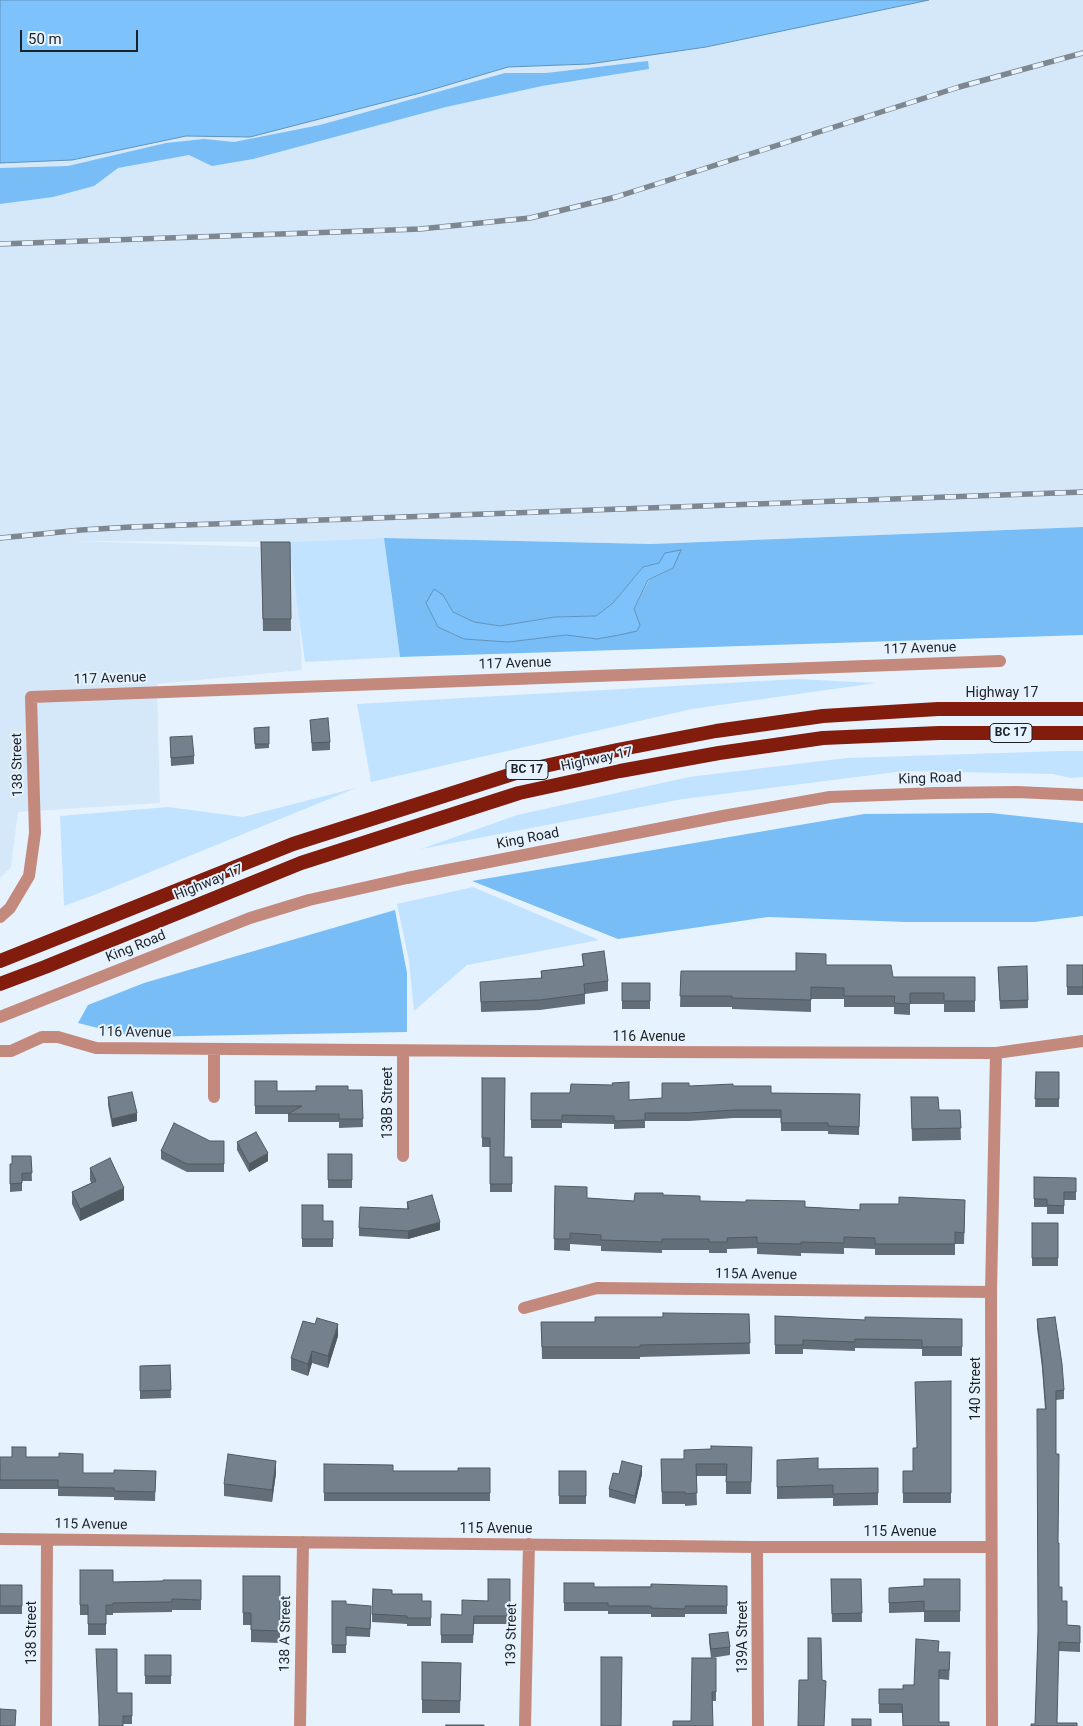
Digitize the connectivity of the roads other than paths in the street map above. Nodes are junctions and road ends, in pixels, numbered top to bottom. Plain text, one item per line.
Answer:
1 (1000, 661) dead end
2 (31, 697) joint
3 (1083, 709) edge
4 (1083, 733) edge
5 (1083, 795) edge
6 (0, 917) edge
7 (0, 961) edge
8 (0, 984) edge
9 (0, 1017) edge
10 (1083, 1041) edge
11 (214, 1049) junction
12 (0, 1051) edge
13 (403, 1051) junction
14 (996, 1053) junction
15 (214, 1097) dead end
16 (403, 1156) dead end
17 (991, 1292) junction
18 (524, 1308) dead end
19 (0, 1539) edge
20 (47, 1540) junction
21 (303, 1542) junction
22 (529, 1544) junction
23 (757, 1547) junction
24 (991, 1547) junction
25 (46, 1726) edge
26 (300, 1726) edge
27 (525, 1726) edge
28 (758, 1726) edge
29 (992, 1726) edge

1 - 2 street, 117 Avenue
2 - 6 street, 138 Street
3 - 7 highway, Highway 17 / BC 17
4 - 8 highway, Highway 17 / BC 17
5 - 9 street, King Road
10 - 14 street, 116 Avenue
11 - 12 street, 116 Avenue
11 - 13 street, 116 Avenue
11 - 15 street
13 - 14 street, 116 Avenue
13 - 16 street, 138B Street
14 - 17 street, 140 Street
17 - 18 street, 115A Avenue
17 - 24 street, 140 Street
19 - 20 street, 115 Avenue
20 - 21 street, 115 Avenue
20 - 25 street, 138 Street
21 - 22 street, 115 Avenue
21 - 26 street, 138 A Street
22 - 23 street, 115 Avenue
22 - 27 street, 139 Street
23 - 24 street, 115 Avenue
23 - 28 street, 139A Street
24 - 29 street, 140 Street

